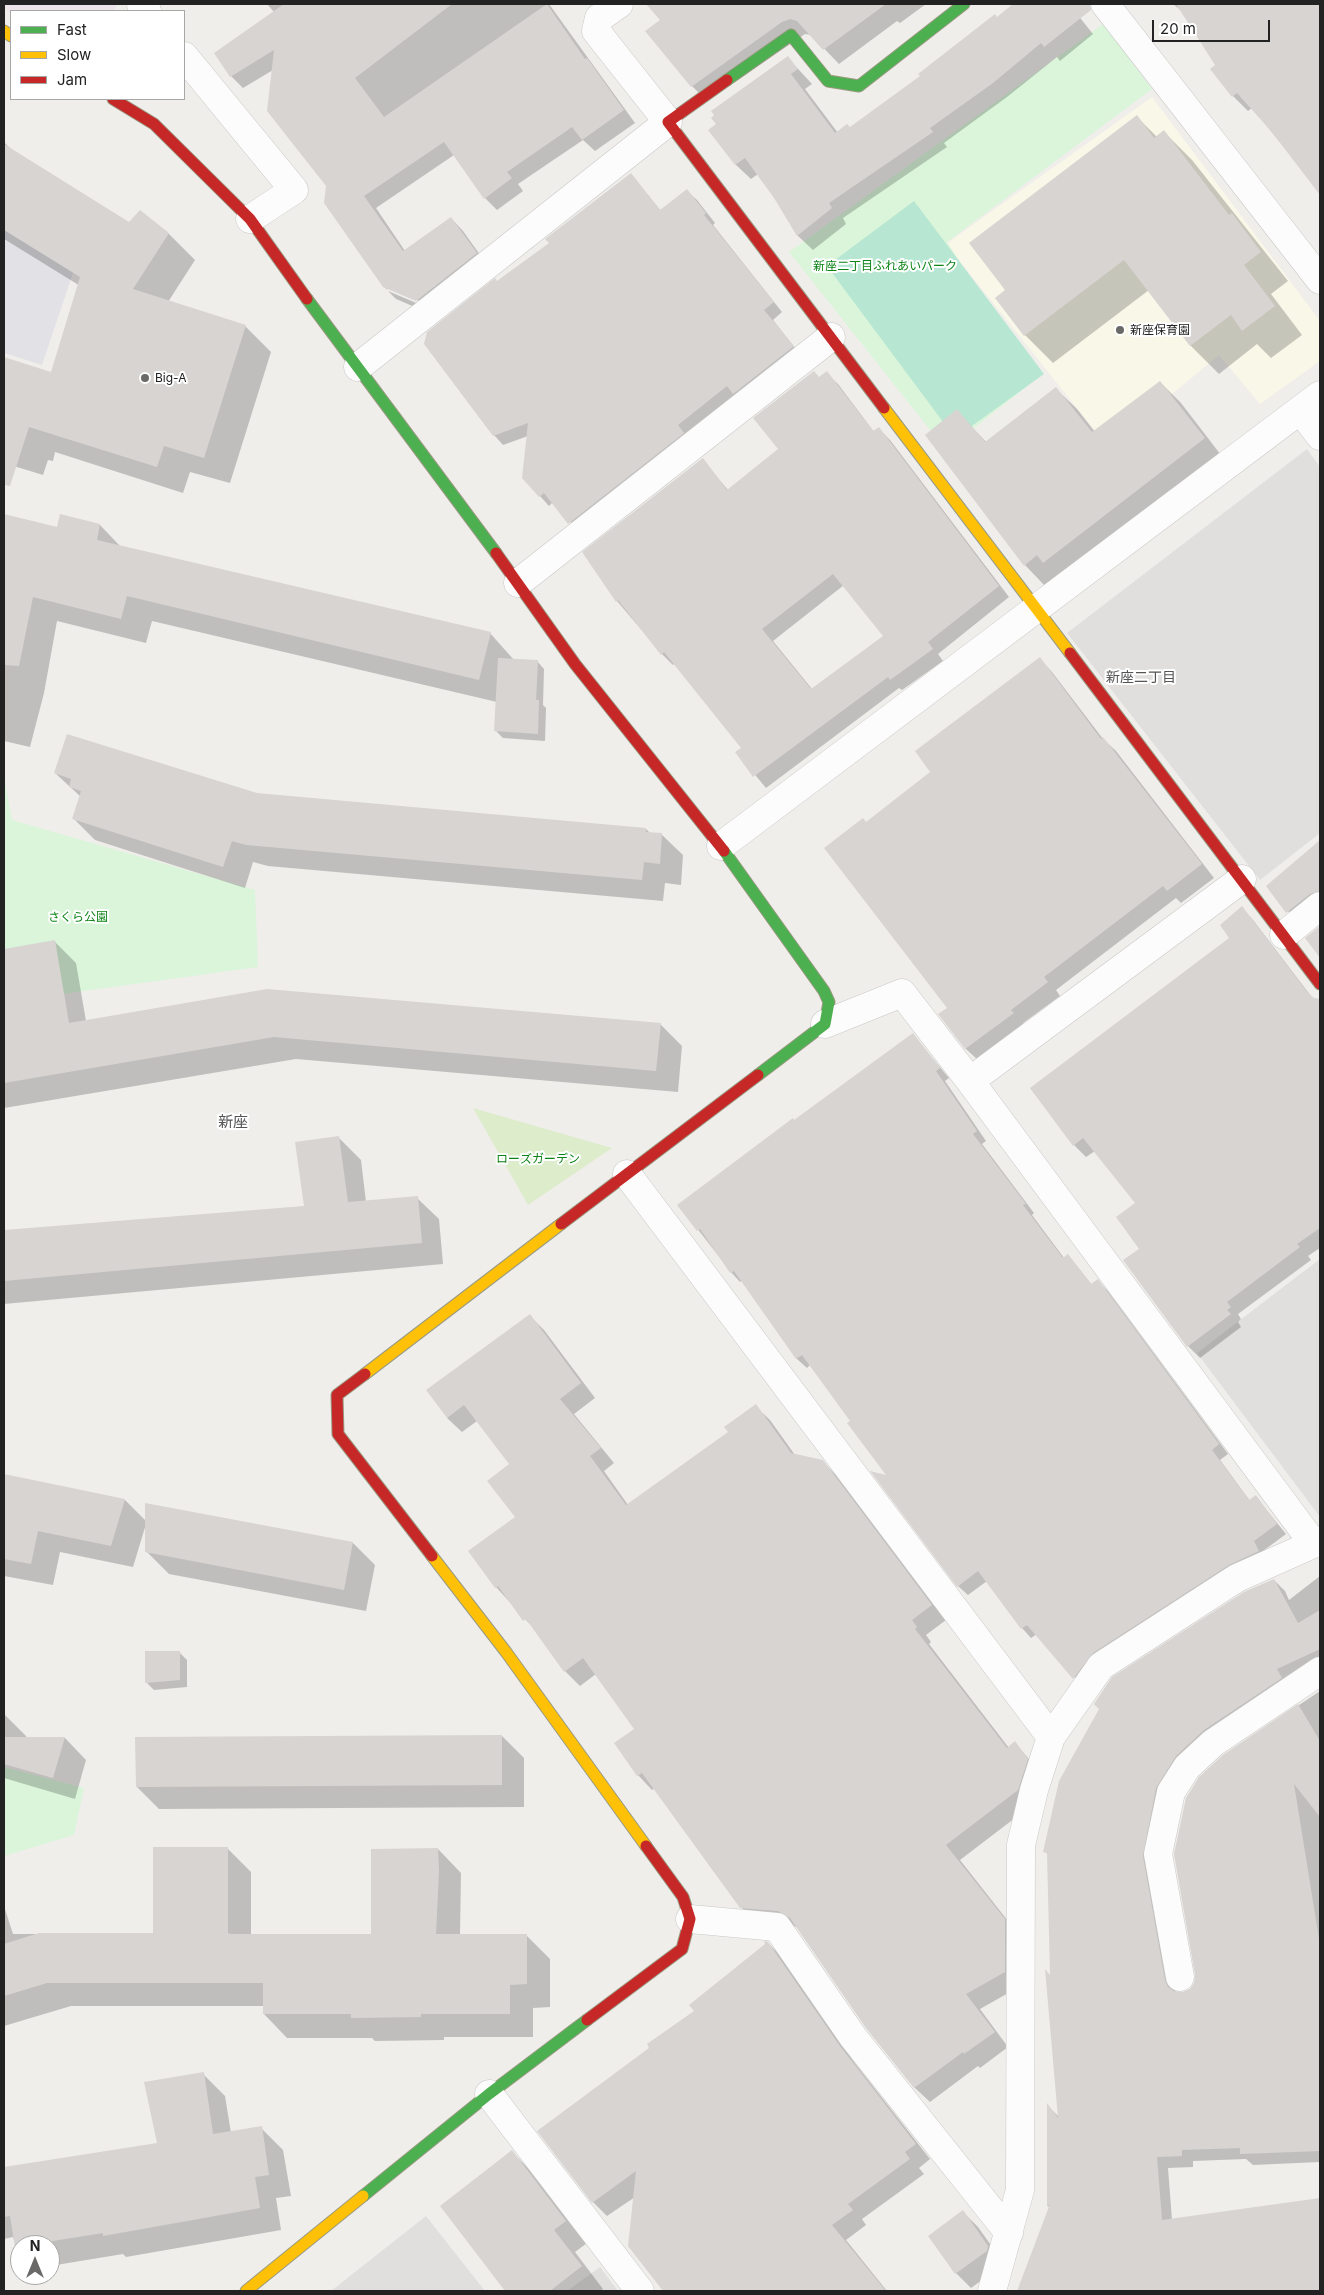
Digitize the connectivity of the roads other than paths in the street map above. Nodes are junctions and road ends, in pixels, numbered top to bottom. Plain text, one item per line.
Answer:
1 (964, 4) edge
2 (1105, 4) edge
3 (602, 9) edge
4 (185, 57) edge
5 (115, 100) edge
6 (668, 122) junction
7 (250, 220) junction
8 (1320, 280) edge
9 (831, 337) junction
10 (358, 366) junction
11 (1310, 403) edge
12 (1320, 436) edge
13 (518, 583) junction
14 (1038, 608) junction
15 (721, 846) junction
16 (1242, 879) junction
17 (1320, 906) edge
18 (1284, 935) junction
19 (1320, 984) edge
20 (825, 1024) junction
21 (970, 1081) junction
22 (627, 1174) junction
23 (1317, 1542) edge
24 (1320, 1671) edge
25 (1051, 1737) junction
26 (690, 1919) junction
27 (1180, 1977) dead end
28 (490, 2094) junction
29 (1009, 2233) junction
30 (246, 2291) edge
31 (640, 2291) edge
32 (992, 2291) edge

1 - 6 street
2 - 8 street
3 - 6 street
4 - 7 street
5 - 7 street
6 - 9 street
6 - 10 street
7 - 10 street
9 - 13 street
9 - 14 street
10 - 13 street
11 - 12 street
11 - 14 street
13 - 15 street
14 - 15 street
14 - 16 street
15 - 20 street
16 - 18 street
16 - 21 street
17 - 18 street
18 - 19 street
20 - 21 street
20 - 22 street
21 - 23 street
22 - 25 street
22 - 26 street
23 - 25 street
24 - 27 street
25 - 29 street
26 - 28 street
26 - 29 street
28 - 30 street
28 - 31 street
29 - 32 street

